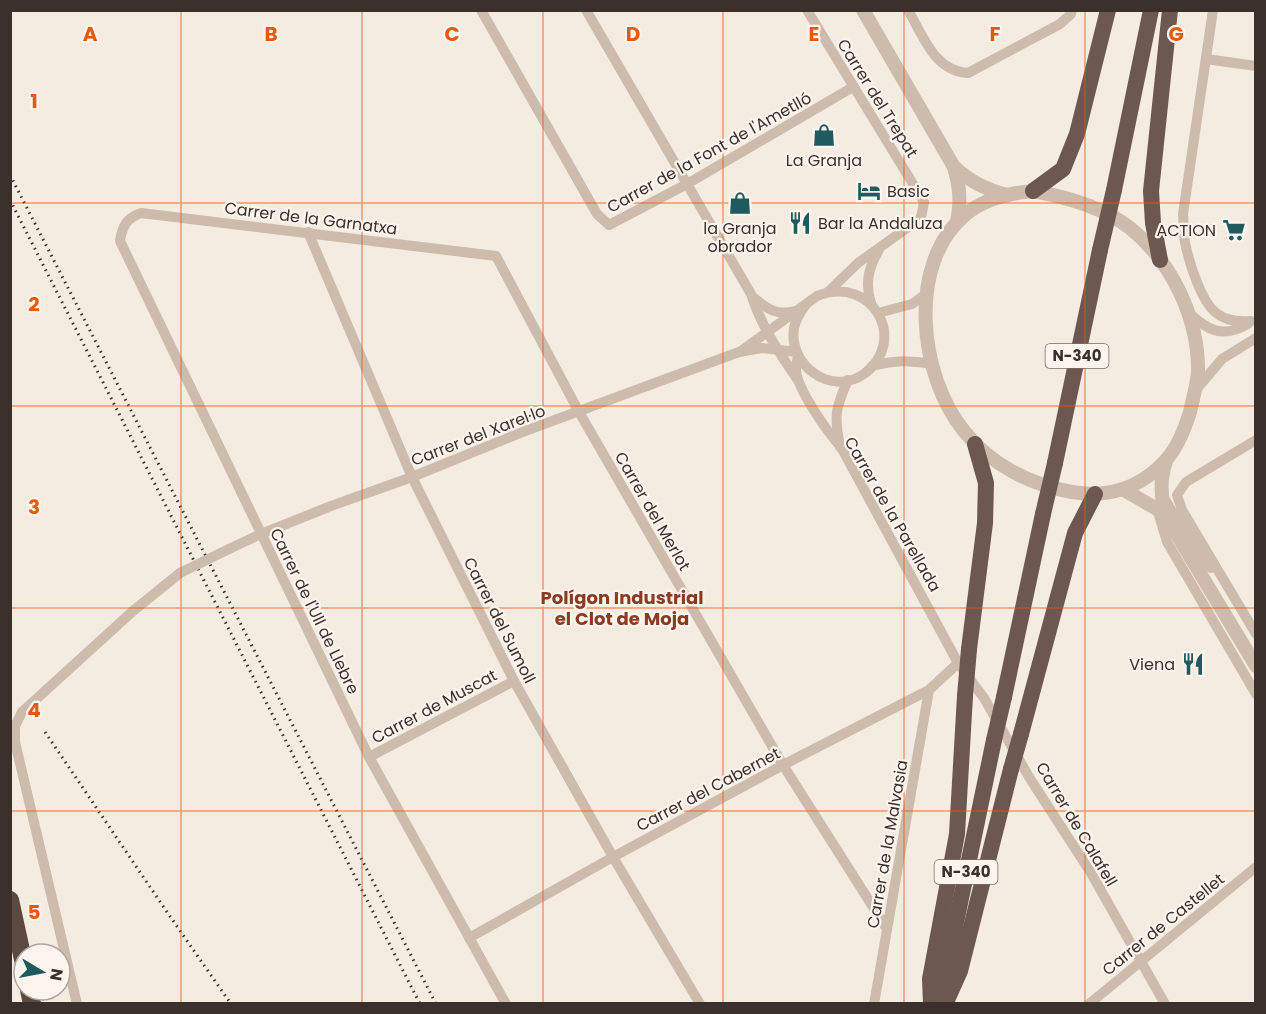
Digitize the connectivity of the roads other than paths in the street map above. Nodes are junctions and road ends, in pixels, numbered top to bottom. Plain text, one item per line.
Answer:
1 (481, 10) edge
2 (586, 10) edge
3 (807, 10) edge
4 (861, 10) edge
5 (908, 10) edge
6 (1072, 10) edge
7 (1108, 10) edge
8 (1151, 10) edge
9 (1170, 10) edge
10 (1213, 10) edge
11 (1206, 59) junction
12 (1256, 66) edge
13 (854, 87) junction
14 (954, 167) junction
15 (687, 184) junction
16 (1033, 191) junction
17 (1008, 195) junction
18 (957, 222) junction
19 (125, 223) joint
20 (308, 232) junction
21 (880, 247) junction
22 (496, 256) joint
23 (1160, 260) junction
24 (829, 291) junction
25 (751, 294) junction
26 (926, 294) junction
27 (807, 303) junction
28 (874, 308) junction
29 (796, 311) junction
30 (1187, 312) junction
31 (1253, 320) edge
32 (767, 333) junction
33 (1256, 338) edge
34 (777, 349) junction
35 (739, 352) junction
36 (797, 354) junction
37 (932, 364) junction
38 (872, 366) junction
39 (848, 380) junction
40 (799, 382) junction
41 (1195, 392) junction
42 (579, 412) junction
43 (1256, 440) edge
44 (975, 444) junction
45 (841, 447) junction
46 (1167, 459) junction
47 (412, 477) junction
48 (1124, 490) junction
49 (1161, 491) junction
50 (1095, 494) junction
51 (1157, 509) junction
52 (1168, 520) junction
53 (261, 534) junction
54 (1226, 584) junction
55 (1256, 634) edge
56 (958, 663) junction
57 (1256, 666) edge
58 (514, 681) junction
59 (929, 690) junction
60 (1256, 694) edge
61 (369, 757) junction
62 (783, 765) junction
63 (613, 857) junction
64 (1256, 867) edge
65 (10, 900) edge
66 (887, 929) junction
67 (469, 938) junction
68 (19, 942) edge
69 (1139, 962) junction
70 (77, 1004) edge
71 (506, 1004) edge
72 (700, 1004) edge
73 (874, 1004) edge
74 (932, 1004) edge
75 (939, 1004) edge
76 (946, 1004) edge
77 (1089, 1004) edge
78 (1165, 1004) edge

1 - 15 street, Carrer de la Font de l'Ametlló
2 - 15 street, Carrer de la Parellada
3 - 13 street, Carrer del Trepat
4 - 14 street
5 - 6 street
7 - 16 highway
8 - 75 highway, N-340, bridge
9 - 23 highway
10 - 11 street
11 - 12 street
11 - 31 street
13 - 15 street, Carrer de la Font de l'Ametlló
13 - 21 street, Carrer del Trepat
14 - 17 street
14 - 18 street
15 - 25 street, Carrer de la Parellada
16 - 17 street
16 - 23 street
17 - 18 street
18 - 26 street
19 - 20 street, Carrer de la Garnatxa
19 - 53 street, Carrer de l'Ull de Llebre
20 - 22 street, Carrer de la Garnatxa
20 - 47 street, Carrer del Sumoll
21 - 24 street
21 - 28 street
22 - 42 street, Carrer del Merlot
23 - 30 street
24 - 27 street
24 - 28 street
25 - 29 street, Carrer de la Parellada
25 - 32 street, Carrer de la Parellada
26 - 28 street
26 - 37 street
27 - 29 street
27 - 36 street
28 - 38 street
29 - 32 street
30 - 31 street
30 - 41 street
32 - 34 street, Carrer de la Parellada
32 - 35 street
33 - 41 street
34 - 35 street
34 - 36 street
34 - 40 street, Carrer de la Parellada
35 - 42 street, Carrer del Xarel·lo
36 - 39 street
36 - 40 street, Carrer de la Parellada
37 - 38 street
37 - 44 street
38 - 39 street
39 - 45 street
40 - 45 street, Carrer de la Parellada
41 - 46 street
42 - 47 street, Carrer del Xarel·lo
42 - 62 street, Carrer del Merlot
43 - 54 street
44 - 50 street
44 - 74 highway, bridge
45 - 56 street, Carrer de la Parellada
46 - 48 street
46 - 49 street
47 - 53 street, Carrer del Xarel·lo
47 - 58 street, Carrer del Sumoll
48 - 50 street
48 - 51 street
49 - 52 street
49 - 54 street
50 - 76 highway, bridge
51 - 52 street
51 - 60 street
52 - 57 street
53 - 61 street, Carrer de l'Ull de Llebre
53 - 70 street, Carrer del Xarel·lo, bridge
54 - 55 street
56 - 59 street, Carrer del Cabernet
56 - 69 street, Carrer de Calafell
58 - 61 street, Carrer de Muscat
58 - 63 street, Carrer del Sumoll
59 - 62 street, Carrer del Cabernet
59 - 66 street, Carrer de la Malvasia
61 - 67 street, Carrer de l'Ull de Llebre
62 - 63 street, Carrer del Cabernet
62 - 66 street, Carrer del Merlot
63 - 67 street, Carrer del Cabernet
63 - 72 street, Carrer del Sumoll
64 - 69 street, Carrer de Castellet
65 - 68 highway
66 - 73 street, Carrer de la Malvasia
67 - 71 street, Carrer de l'Ull de Llebre
69 - 77 street, Carrer de Castellet
69 - 78 street, Carrer de Calafell

